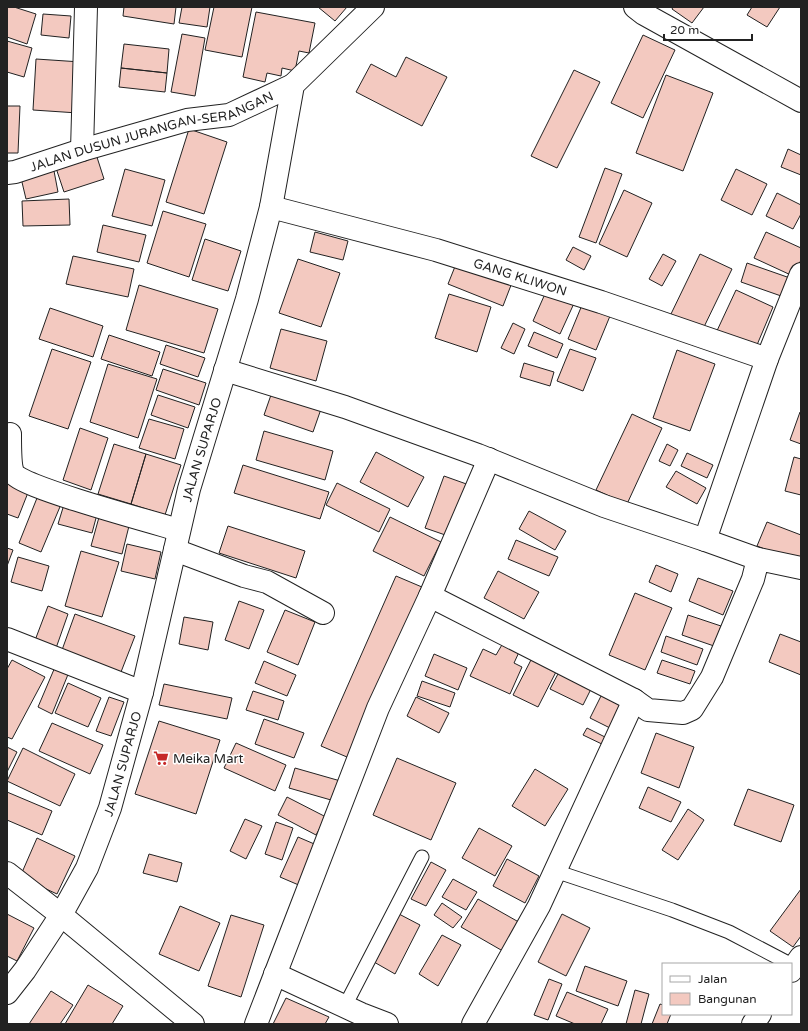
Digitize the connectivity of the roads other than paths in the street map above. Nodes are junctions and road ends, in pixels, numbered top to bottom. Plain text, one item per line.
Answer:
1 (86, 7) edge
2 (373, 7) edge
3 (635, 7) edge
4 (293, 85) junction
5 (801, 102) edge
6 (82, 150) junction
7 (7, 173) edge
8 (271, 206) junction
9 (801, 274) edge
10 (767, 359) junction
11 (225, 370) junction
12 (10, 434) dead end
13 (489, 459) junction
14 (177, 540) junction
15 (705, 540) junction
16 (758, 559) junction
17 (801, 568) edge
18 (430, 596) junction
19 (323, 613) dead end
20 (7, 639) edge
21 (142, 692) junction
22 (634, 700) junction
23 (422, 857) dead end
24 (555, 872) junction
25 (7, 873) edge
26 (62, 915) junction
27 (789, 963) edge
28 (275, 974) junction
29 (7, 993) edge
30 (345, 1006) junction
31 (759, 1015) edge
32 (193, 1024) edge
33 (256, 1024) edge
34 (387, 1024) edge
35 (473, 1024) edge
36 (753, 1024) edge

1 - 6 street
2 - 4 street
3 - 5 street
4 - 6 street, JALAN DUSUN JURANGAN-SERANGAN
4 - 8 street, JALAN SUPARJO
6 - 7 street, JALAN DUSUN JURANGAN-SERANGAN
8 - 10 street, GANG KLIWON
8 - 11 street, JALAN SUPARJO
9 - 10 street
10 - 15 street
11 - 13 street
11 - 14 street, JALAN SUPARJO
12 - 14 street
13 - 15 street
13 - 18 street
14 - 19 street
14 - 21 street, JALAN SUPARJO
15 - 16 street
16 - 17 street
16 - 22 street
18 - 22 street
18 - 28 street
20 - 21 street
21 - 26 street, JALAN SUPARJO
22 - 24 street
23 - 30 lane
24 - 27 lane
24 - 35 street
25 - 26 street
26 - 29 street, JALAN SUPARJO
26 - 32 street
28 - 30 street
28 - 33 street
30 - 34 street
31 - 36 street

